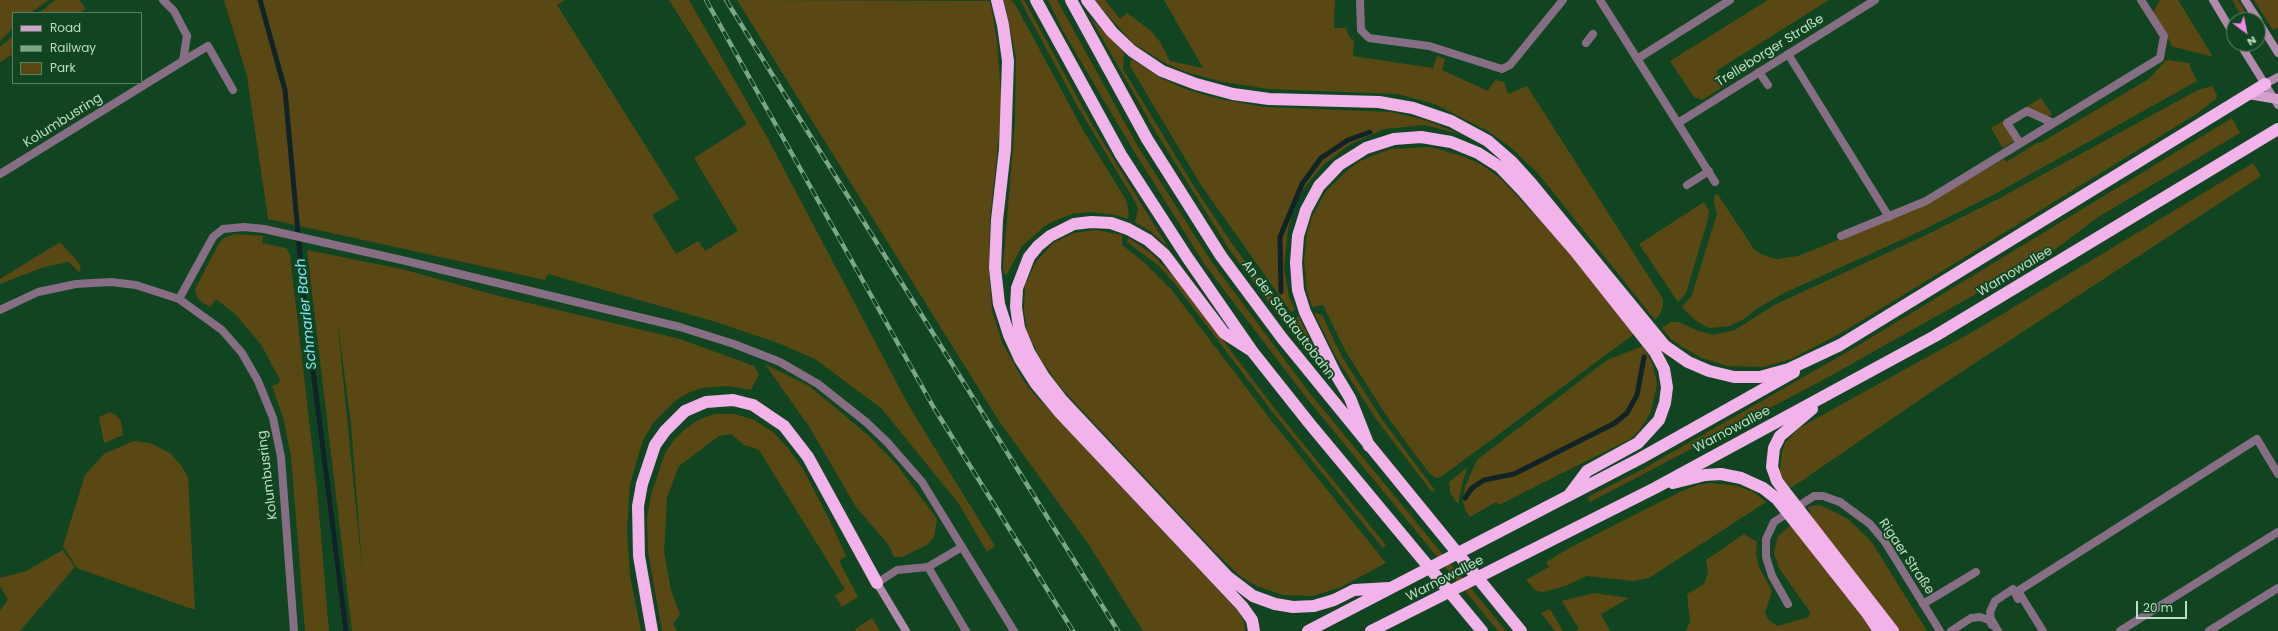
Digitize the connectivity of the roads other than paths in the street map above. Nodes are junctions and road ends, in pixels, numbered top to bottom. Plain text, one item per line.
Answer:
1 (163, 0) edge
2 (997, 0) edge
3 (1036, 0) edge
4 (1071, 0) edge
5 (1087, 0) edge
6 (1360, 0) edge
7 (1563, 0) edge
8 (1600, 0) edge
9 (1730, 0) edge
10 (1875, 0) edge
11 (2141, 0) edge
12 (2150, 0) edge
13 (2213, 0) edge
14 (2245, 0) edge
15 (2146, 8) junction
16 (2253, 12) edge
17 (2226, 22) edge
18 (2266, 33) edge
19 (1593, 34) dead end
20 (1586, 44) dead end
21 (2245, 52) edge
22 (2278, 53) edge
23 (1788, 54) junction
24 (1637, 59) junction
25 (182, 61) junction
26 (1759, 72) junction
27 (2278, 76) edge
28 (2265, 84) junction
29 (1768, 85) dead end
30 (233, 90) dead end
31 (2248, 94) junction
32 (2277, 98) edge
33 (2278, 121) edge
34 (1678, 123) junction
35 (2054, 123) junction
36 (2274, 131) edge
37 (2020, 143) junction
38 (1708, 172) junction
39 (0, 174) edge
40 (1715, 182) dead end
41 (1687, 185) dead end
42 (1889, 217) junction
43 (1842, 236) dead end
44 (179, 299) junction
45 (0, 310) edge
46 (1840, 345) junction
47 (1252, 351) junction
48 (1836, 390) junction
49 (1369, 446) junction
50 (2278, 474) edge
51 (1655, 488) junction
52 (1569, 496) junction
53 (1781, 496) junction
54 (1800, 520) junction
55 (2278, 532) edge
56 (962, 547) junction
57 (928, 567) junction
58 (1976, 572) dead end
59 (877, 583) junction
60 (1389, 588) junction
61 (2278, 588) edge
62 (1788, 604) dead end
63 (1923, 604) junction
64 (1406, 614) junction
65 (294, 631) edge
66 (652, 631) edge
67 (906, 631) edge
68 (966, 631) edge
69 (1014, 631) edge
70 (1254, 631) edge
71 (1308, 631) edge
72 (1371, 631) edge
73 (1385, 631) edge
74 (1482, 631) edge
75 (1521, 631) edge
76 (1879, 631) edge
77 (1893, 631) edge
78 (1940, 631) edge
79 (1950, 631) edge
80 (1997, 631) edge
81 (2038, 631) edge
82 (2043, 631) edge
83 (2120, 631) edge
84 (2209, 631) edge

1 - 25 street
2 - 70 highway
3 - 47 highway
4 - 49 highway, An der Stadtautobahn
5 - 46 highway
6 - 7 street
8 - 24 street
9 - 24 street
10 - 23 street, Trelleborger Straße
11 - 15 street
12 - 15 street
13 - 17 main road
14 - 16 main road
15 - 35 street
18 - 22 main road
19 - 20 street
21 - 28 main road
23 - 26 street, Trelleborger Straße
23 - 42 street
24 - 34 street
25 - 30 street, Kolumbusring
25 - 39 street, Kolumbusring
26 - 29 street
26 - 34 street, Trelleborger Straße
27 - 28 main road
28 - 31 highway
28 - 32 main road
31 - 32 main road
31 - 46 highway
33 - 36 main road
34 - 38 street
35 - 37 street
35 - 37 street
36 - 48 highway, Warnowallee
37 - 42 street
38 - 40 street
38 - 41 street
42 - 43 street
44 - 45 street, Kolumbusring
44 - 56 street
44 - 65 street, Kolumbusring
46 - 52 highway, Warnowallee
47 - 60 highway
47 - 74 highway
48 - 51 highway, Warnowallee
48 - 53 highway
49 - 52 highway
49 - 75 highway, An der Stadtautobahn
50 - 82 street
51 - 53 highway
51 - 64 highway, Warnowallee
52 - 60 highway, Warnowallee
53 - 54 highway
54 - 76 highway
54 - 77 highway
55 - 83 street
56 - 57 street
56 - 69 street
57 - 59 street
57 - 68 street
58 - 63 street
59 - 66 highway
59 - 67 main road
60 - 71 highway, Warnowallee
61 - 84 street
62 - 63 street, Rigaer Straße
63 - 78 street, Rigaer Straße
64 - 72 highway, Warnowallee
64 - 73 highway
79 - 80 street
80 - 81 street

